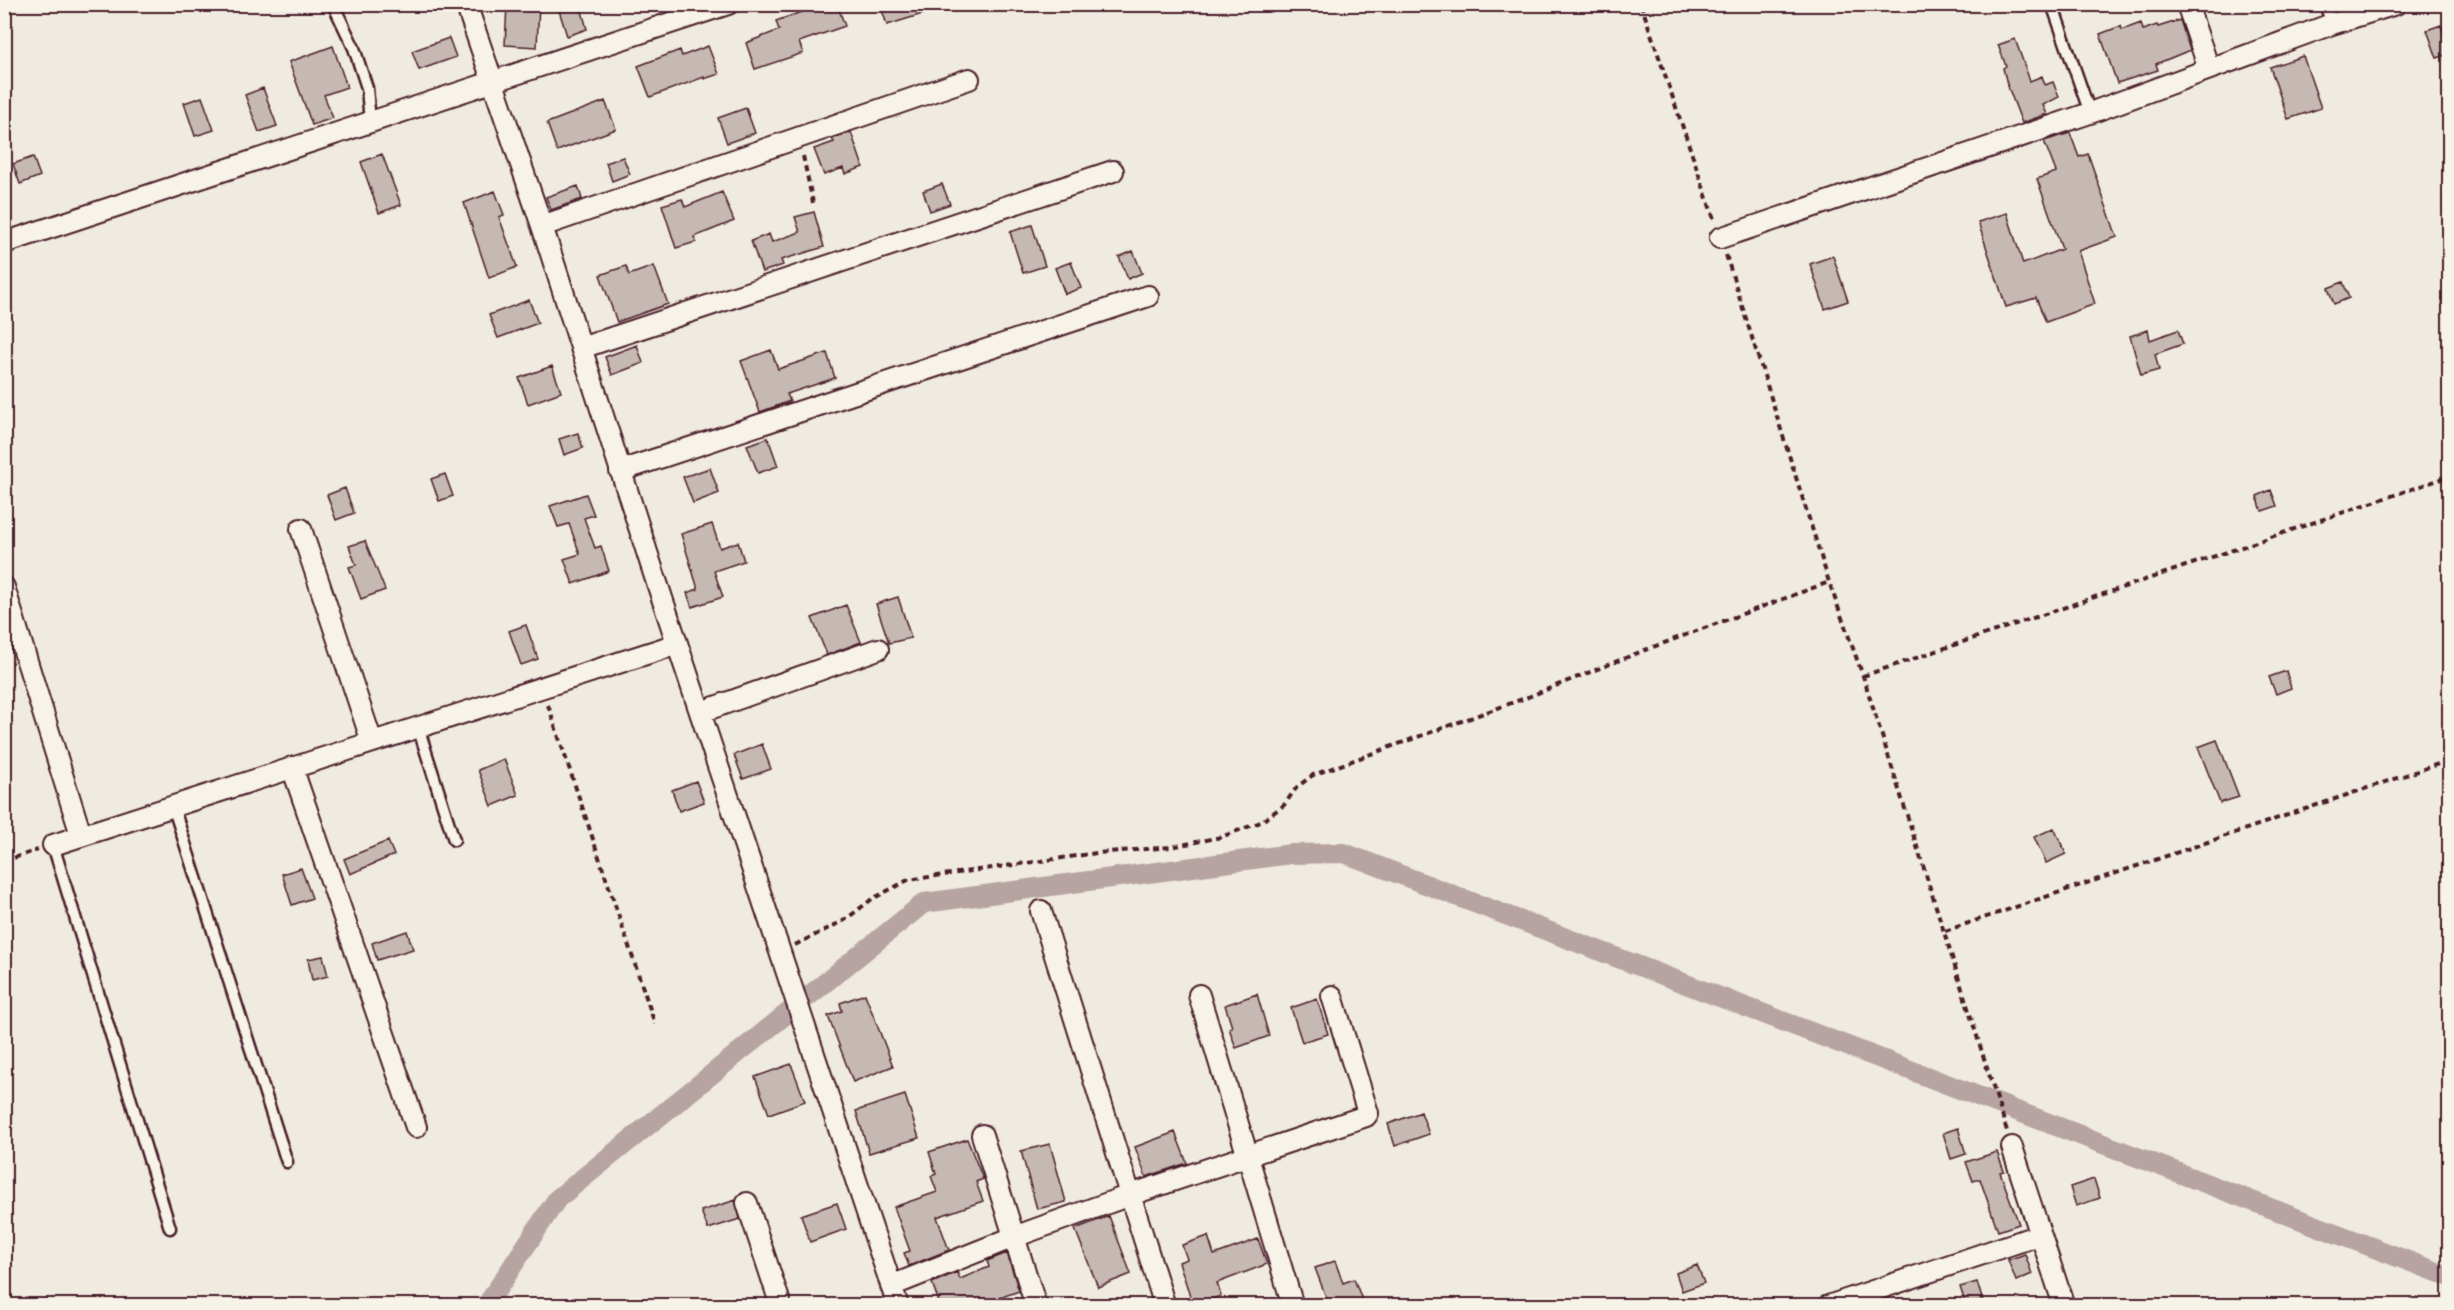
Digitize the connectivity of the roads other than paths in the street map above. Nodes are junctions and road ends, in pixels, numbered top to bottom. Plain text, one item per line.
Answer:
1 (333, 4) edge
2 (466, 4) edge
3 (728, 4) edge
4 (2052, 4) edge
5 (2187, 4) edge
6 (2325, 4) edge
7 (2396, 4) edge
8 (2332, 24) junction
9 (2209, 69) junction
10 (969, 79) dead end
11 (491, 82) junction
12 (2090, 113) junction
13 (370, 122) junction
14 (1113, 171) dead end
15 (542, 226) junction
16 (1720, 238) road end
17 (4, 243) edge
18 (1148, 296) dead end
19 (581, 348) junction
20 (620, 471) junction
21 (301, 529) dead end
22 (4, 587) edge
23 (677, 644) junction
24 (878, 649) dead end
25 (701, 712) junction
26 (418, 727) junction
27 (372, 742) junction
28 (292, 767) junction
29 (174, 806) junction
30 (81, 835) junction
31 (454, 840) dead end
32 (53, 845) joint
33 (1041, 911) dead end
34 (1198, 995) dead end
35 (1332, 996) dead end
36 (416, 1127) dead end
37 (982, 1135) dead end
38 (2012, 1147) road end
39 (1247, 1154) junction
40 (287, 1162) dead end
41 (1130, 1194) junction
42 (747, 1203) dead end
43 (170, 1228) dead end
44 (2039, 1234) junction
45 (1014, 1237) junction
46 (891, 1286) junction
47 (781, 1305) edge
48 (898, 1305) edge
49 (1036, 1305) edge
50 (1165, 1305) edge
51 (1293, 1305) edge
52 (1828, 1305) edge
53 (2064, 1305) edge

1 - 13 lane
2 - 11 street
3 - 11 street
4 - 12 lane
5 - 9 street
6 - 8 lane
7 - 8 street
8 - 9 street
9 - 12 street
10 - 15 street
11 - 13 street
11 - 15 street
12 - 16 street
13 - 17 street
14 - 19 street
15 - 19 street
18 - 20 street
19 - 20 street
20 - 23 street
21 - 27 street
22 - 30 street
23 - 25 street
23 - 26 street
24 - 25 street
25 - 46 street
26 - 27 street
26 - 31 lane
27 - 28 street
28 - 29 street
28 - 36 street
29 - 30 street
29 - 40 lane
30 - 32 street
32 - 43 lane
33 - 41 street
34 - 39 street
35 - 39 street
37 - 45 street
38 - 44 street
39 - 41 street
39 - 51 street
41 - 45 street
41 - 50 street
42 - 47 street
44 - 52 street
44 - 53 street
45 - 46 street
45 - 49 street
46 - 48 street

